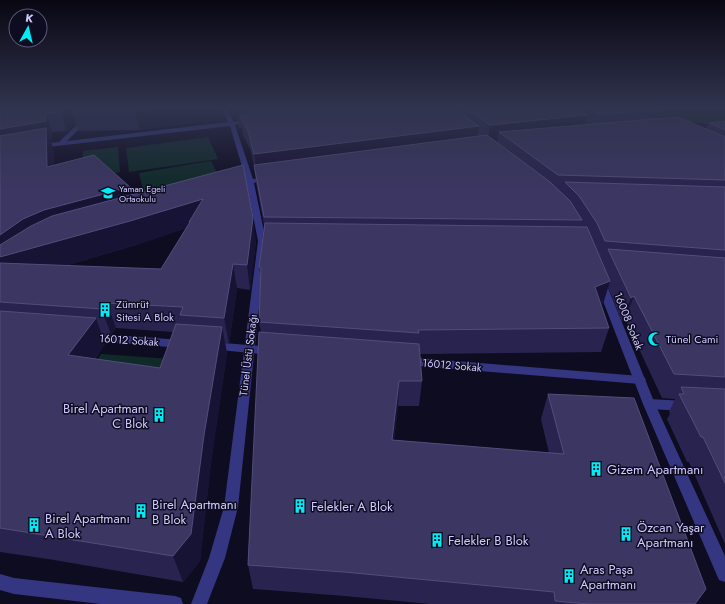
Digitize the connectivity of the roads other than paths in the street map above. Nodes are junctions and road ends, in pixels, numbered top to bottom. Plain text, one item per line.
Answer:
1 (69, 135) edge
2 (126, 135) edge
3 (236, 135) edge
4 (62, 142) junction
5 (32, 148) edge
6 (274, 177) edge
7 (250, 180) junction
8 (228, 187) edge
9 (598, 274) edge
10 (78, 336) edge
11 (249, 349) junction
12 (280, 351) edge
13 (398, 361) edge
14 (640, 380) junction
15 (649, 404) junction
16 (695, 407) edge
17 (725, 574) edge
18 (0, 582) edge
19 (175, 604) edge
20 (199, 604) edge

1 - 4 street
2 - 4 street
3 - 7 street, Tünel Üstü Sokağı
4 - 5 street
6 - 7 street
7 - 8 street
7 - 11 street, Tünel Üstü Sokağı
9 - 14 street, 16008 Sokak
10 - 11 street, 16012 Sokak
11 - 12 street, 16012 Sokak
11 - 20 street, Tünel Üstü Sokağı
13 - 14 street, 16012 Sokak
14 - 15 street, 16008 Sokak
15 - 16 street
15 - 17 street, 16008 Sokak
18 - 19 street

